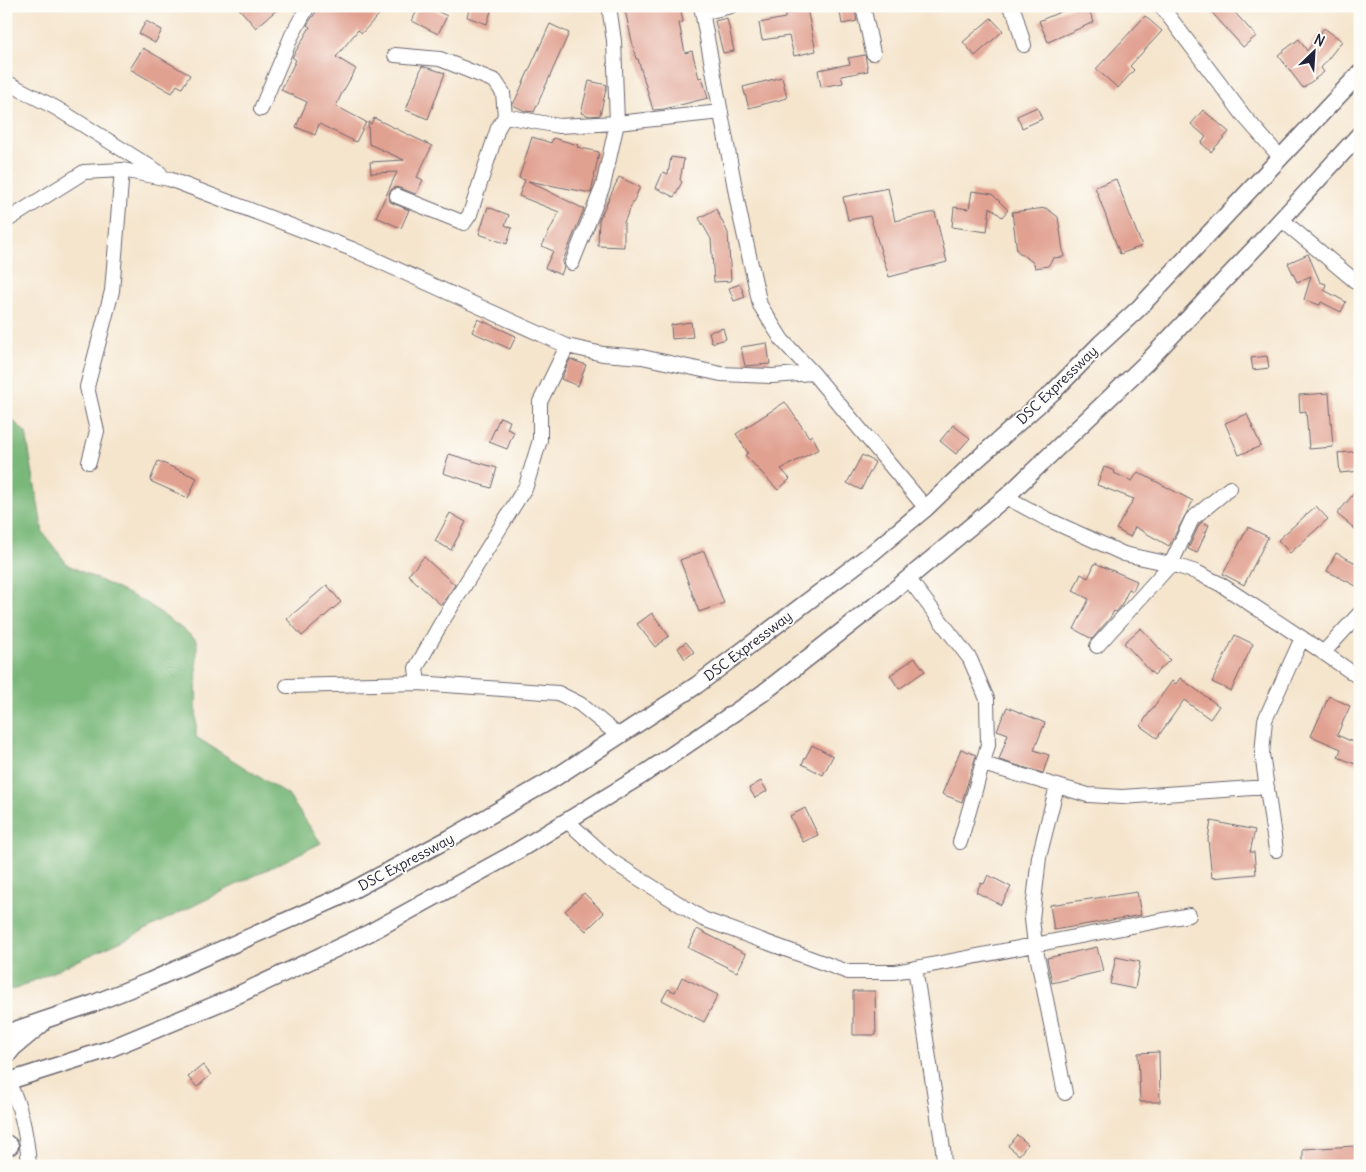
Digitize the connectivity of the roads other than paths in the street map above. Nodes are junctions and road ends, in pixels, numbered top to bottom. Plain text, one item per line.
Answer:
1 (308, 6) edge
2 (609, 6) edge
3 (731, 6) edge
4 (863, 6) edge
5 (1009, 6) edge
6 (1161, 6) edge
7 (702, 10) edge
8 (1024, 45) dead end
9 (873, 53) dead end
10 (395, 55) dead end
11 (1360, 72) edge
12 (6, 82) edge
13 (261, 109) dead end
14 (721, 112) junction
15 (505, 116) junction
16 (617, 123) junction
17 (1360, 134) edge
18 (1281, 158) junction
19 (122, 170) junction
20 (169, 178) junction
21 (397, 196) dead end
22 (1282, 220) junction
23 (6, 221) edge
24 (572, 262) dead end
25 (1360, 286) edge
26 (567, 346) junction
27 (813, 373) junction
28 (89, 462) dead end
29 (1230, 488) dead end
30 (1006, 496) junction
31 (926, 508) junction
32 (1171, 564) junction
33 (908, 578) junction
34 (1360, 614) edge
35 (1302, 638) junction
36 (1097, 646) dead end
37 (1323, 652) junction
38 (1360, 678) edge
39 (418, 683) junction
40 (288, 686) dead end
41 (619, 736) junction
42 (982, 764) junction
43 (1057, 786) junction
44 (1266, 787) junction
45 (567, 822) junction
46 (960, 842) dead end
47 (1276, 850) dead end
48 (1189, 915) dead end
49 (1035, 944) junction
50 (915, 968) junction
51 (50, 1017) junction
52 (6, 1032) edge
53 (6, 1057) edge
54 (7, 1081) edge
55 (1065, 1093) dead end
56 (7, 1142) edge
57 (29, 1165) edge
58 (944, 1166) edge

1 - 13 street
2 - 16 street
3 - 7 street
4 - 9 street
5 - 8 street
6 - 18 street
7 - 14 street
10 - 15 street
11 - 18 main road, DSC Expressway
12 - 20 street
14 - 16 street
14 - 27 street
15 - 16 street
15 - 21 street
16 - 24 street
17 - 22 main road
18 - 31 main road, DSC Expressway
19 - 20 street
19 - 23 street
19 - 28 street
20 - 26 street
22 - 25 street
22 - 30 main road
26 - 27 street
26 - 39 street
27 - 31 street
29 - 32 street
30 - 32 street
30 - 33 main road
31 - 41 main road, DSC Expressway
32 - 35 street
32 - 36 street
33 - 42 street
33 - 45 main road
34 - 37 street
35 - 37 street
35 - 44 street
37 - 38 street
39 - 40 street
39 - 41 street
41 - 51 main road, DSC Expressway
42 - 43 street
42 - 46 street
43 - 44 street
43 - 49 street
44 - 47 street
45 - 50 street
45 - 54 main road
48 - 49 street
49 - 50 street
49 - 55 street
50 - 58 street
51 - 52 main road, DSC Expressway
51 - 53 main road
54 - 57 street
56 - 57 street

